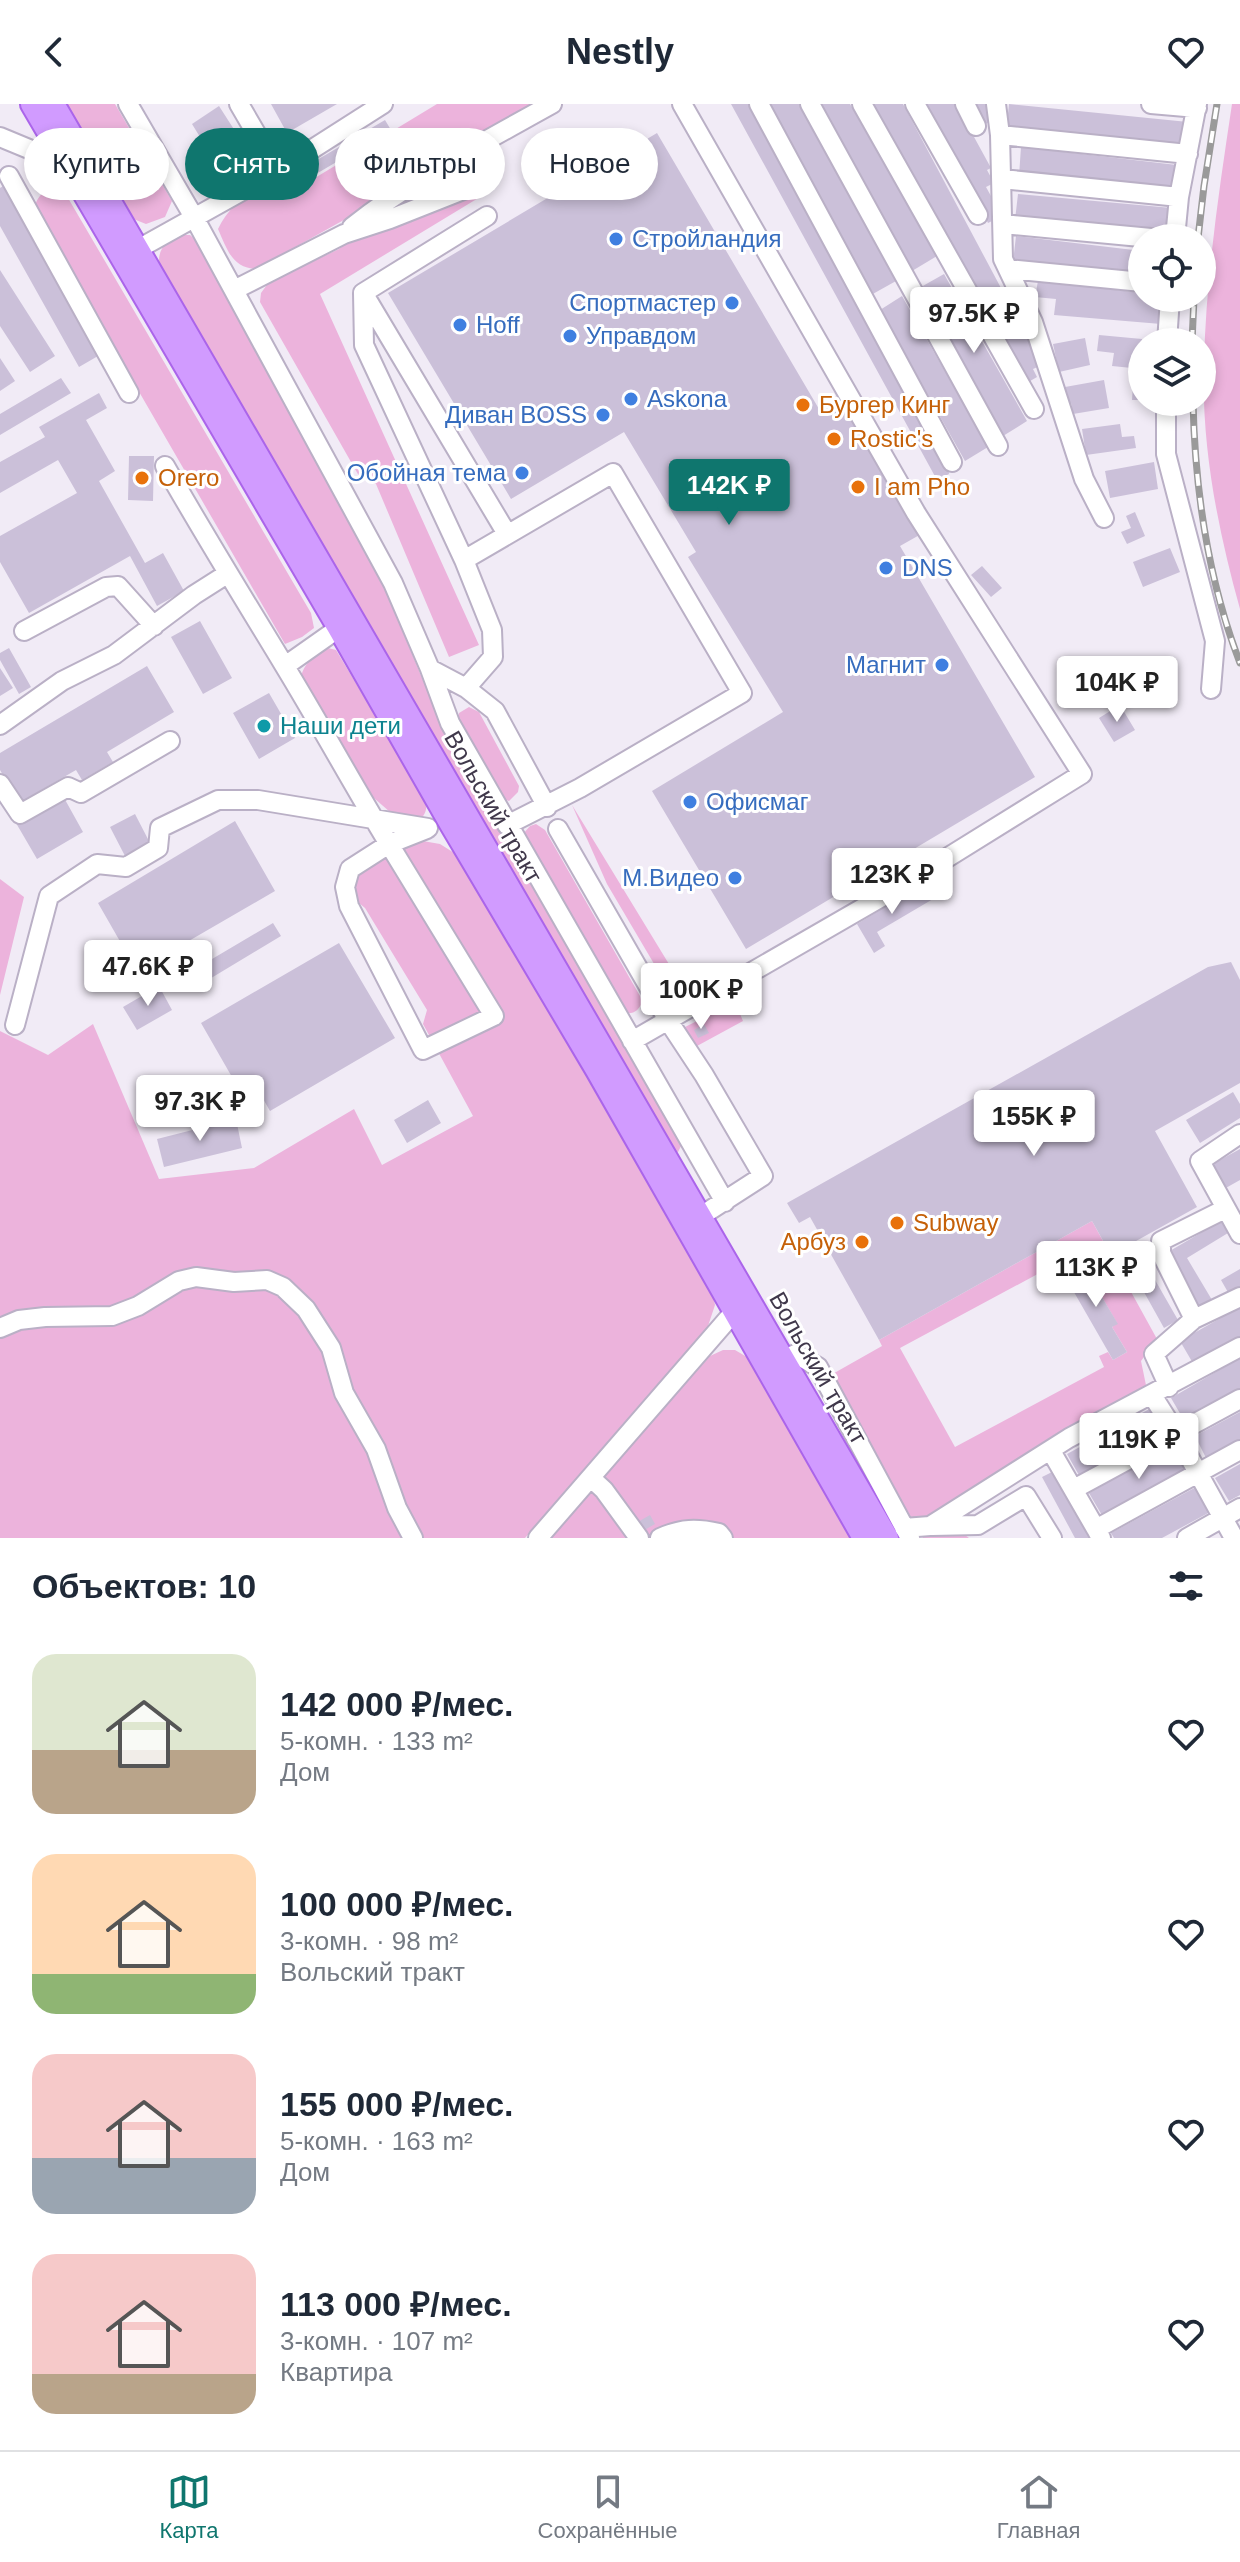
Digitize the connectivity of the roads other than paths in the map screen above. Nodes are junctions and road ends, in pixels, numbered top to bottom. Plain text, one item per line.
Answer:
1 (32, 104) edge
2 (53, 104) edge
3 (128, 104) edge
4 (239, 104) edge
5 (383, 104) edge
6 (552, 104) edge
7 (682, 104) edge
8 (759, 104) edge
9 (810, 104) edge
10 (862, 104) edge
11 (915, 104) edge
12 (965, 104) edge
13 (996, 104) edge
14 (1151, 104) edge
15 (1197, 106) edge
16 (976, 126) dead end
17 (41, 128) edge
18 (253, 128) edge
19 (1000, 135) junction
20 (0, 137) edge
21 (24, 143) edge
22 (319, 145) edge
23 (1188, 154) junction
24 (9, 176) dead end
25 (1002, 179) junction
26 (1179, 197) junction
27 (79, 200) edge
28 (228, 200) edge
29 (438, 200) edge
30 (978, 215) dead end
31 (487, 216) dead end
32 (195, 219) junction
33 (1003, 224) junction
34 (1176, 224) edge
35 (344, 234) junction
36 (1128, 236) edge
37 (138, 249) junction
38 (1008, 269) junction
39 (1128, 281) edge
40 (234, 290) junction
41 (363, 293) junction
42 (129, 393) dead end
43 (1034, 409) dead end
44 (1166, 416) edge
45 (998, 446) dead end
46 (952, 462) dead end
47 (165, 466) dead end
48 (1104, 518) dead end
49 (507, 534) junction
50 (464, 560) junction
51 (227, 574) junction
52 (154, 626) junction
53 (339, 628) junction
54 (24, 631) dead end
55 (285, 666) junction
56 (430, 669) junction
57 (466, 688) junction
58 (1211, 689) dead end
59 (0, 725) edge
60 (170, 741) dead end
61 (0, 784) edge
62 (547, 807) junction
63 (373, 818) junction
64 (451, 824) junction
65 (507, 825) junction
66 (427, 829) junction
67 (558, 829) dead end
68 (389, 844) junction
69 (669, 1022) junction
70 (15, 1025) dead end
71 (632, 1041) junction
72 (1240, 1134) edge
73 (725, 1202) junction
74 (1225, 1209) junction
75 (701, 1216) junction
76 (1240, 1234) edge
77 (1240, 1297) edge
78 (734, 1312) junction
79 (1194, 1319) junction
80 (0, 1328) edge
81 (1240, 1347) edge
82 (1160, 1391) junction
83 (1240, 1399) edge
84 (1176, 1433) junction
85 (1240, 1450) edge
86 (1051, 1451) junction
87 (1198, 1473) junction
88 (591, 1478) junction
89 (1074, 1489) junction
90 (1240, 1508) edge
91 (1223, 1518) junction
92 (930, 1526) junction
93 (985, 1532) edge
94 (1098, 1534) edge
95 (900, 1535) edge
96 (413, 1538) edge
97 (538, 1538) edge
98 (639, 1538) edge
99 (660, 1538) edge
100 (723, 1538) edge
101 (864, 1538) edge
102 (1052, 1538) edge
103 (1187, 1538) edge
104 (1234, 1538) edge

1 - 17 main road, Вольский тракт
2 - 37 main road, Вольский тракт
3 - 32 street
4 - 18 street
5 - 22 street
6 - 35 street
7 - 69 street
8 - 46 street
9 - 45 street
10 - 43 street
11 - 30 street
12 - 16 street
13 - 19 street
14 - 15 street
15 - 23 street
19 - 23 street
19 - 25 street
20 - 21 street
23 - 26 street
24 - 42 street
25 - 26 street
25 - 33 street
26 - 34 street
27 - 53 main road, Вольский тракт
28 - 32 street
29 - 35 street
31 - 41 street
32 - 37 street
32 - 40 street
33 - 36 street
33 - 38 street
35 - 40 street
37 - 75 main road, Вольский тракт
38 - 39 street
38 - 48 street
40 - 56 street
41 - 49 street
41 - 50 street
44 - 58 street
47 - 51 street
49 - 50 street
49 - 62 street
50 - 57 street
51 - 52 street
51 - 55 street
52 - 54 street
52 - 59 street
53 - 55 street
53 - 64 main road, Вольский тракт
55 - 63 street
56 - 57 street
56 - 65 street
57 - 62 street
60 - 61 street
62 - 65 street
63 - 66 street
63 - 68 street
63 - 70 street
64 - 66 street
64 - 78 main road, Вольский тракт
65 - 71 street
66 - 68 street
67 - 69 street
68 - 68 street
69 - 71 street
69 - 73 street
71 - 73 street
72 - 74 street
73 - 75 street
74 - 76 street
74 - 79 street
75 - 95 main road, Вольский тракт
77 - 79 street
78 - 88 street
78 - 101 main road, Вольский тракт
79 - 82 street
80 - 96 street
81 - 82 street
82 - 84 street
82 - 86 street
83 - 84 street
84 - 87 street
84 - 89 street
85 - 87 street
86 - 89 street
86 - 92 street
87 - 91 street
87 - 94 street
88 - 97 street
88 - 98 street
89 - 94 street
90 - 91 street
91 - 103 street
91 - 104 street
92 - 93 street
92 - 95 street
93 - 102 street
99 - 100 street

